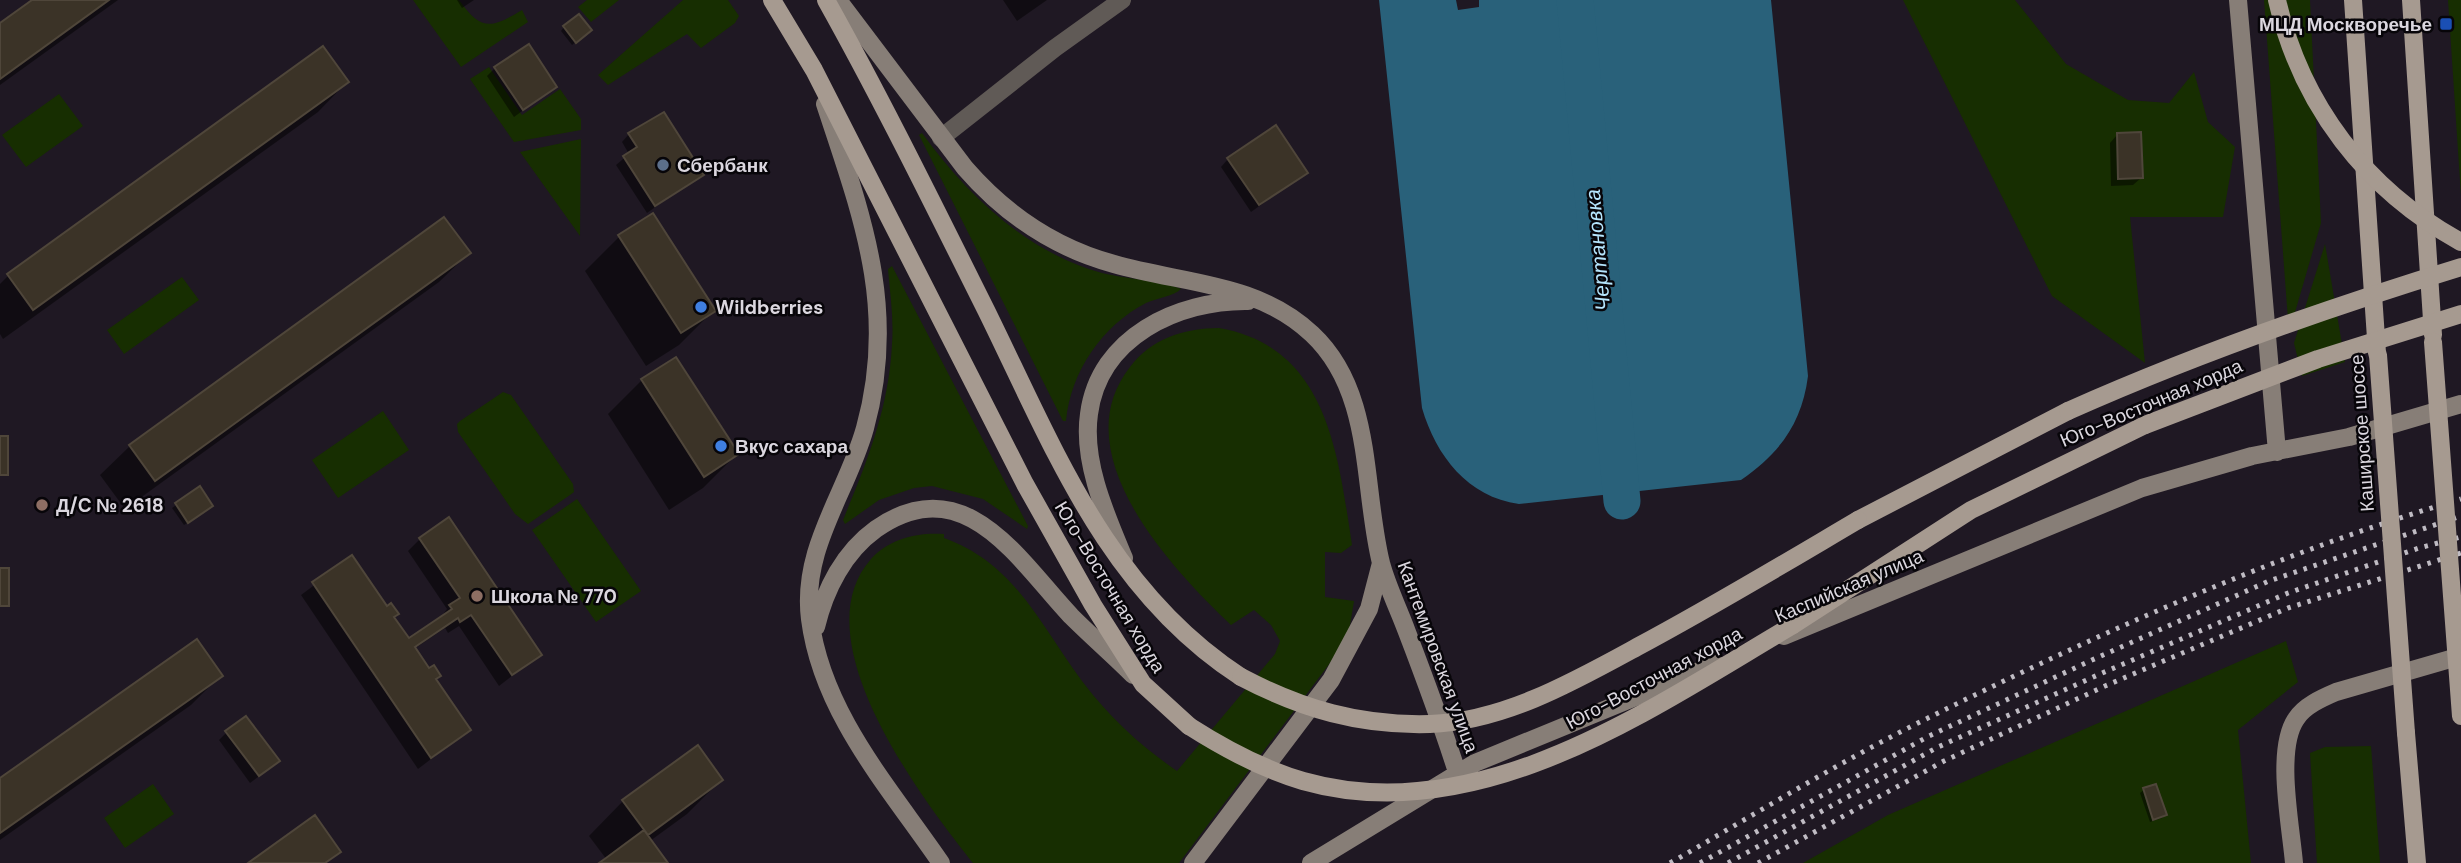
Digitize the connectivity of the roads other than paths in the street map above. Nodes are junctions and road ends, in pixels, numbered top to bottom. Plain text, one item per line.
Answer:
1 (772, 0) edge
2 (826, 0) edge
3 (838, 0) edge
4 (1122, 0) edge
5 (2238, 0) edge
6 (2277, 0) edge
7 (2353, 0) edge
8 (2412, 0) edge
9 (814, 70) junction
10 (941, 138) junction
11 (2461, 242) edge
12 (2461, 267) edge
13 (1262, 301) junction
14 (2461, 314) edge
15 (2461, 404) edge
16 (2277, 452) junction
17 (1381, 564) junction
18 (1135, 584) junction
19 (814, 640) junction
20 (2461, 656) edge
21 (1143, 684) junction
22 (2461, 718) edge
23 (1458, 772) junction
24 (941, 863) edge
25 (1192, 863) edge
26 (1311, 863) edge
27 (2294, 863) edge
28 (2417, 863) edge

1 - 9 main road, Юго-Восточная хорда
2 - 18 main road, Юго-Восточная хорда
3 - 10 main road, Кантемировская улица
4 - 10 street
5 - 16 main road
6 - 11 main road, bridge
7 - 28 main road, Каширское шоссе, bridge
8 - 22 main road, bridge
9 - 19 main road
9 - 21 main road, Юго-Восточная хорда
10 - 13 main road, Кантемировская улица
12 - 18 main road, Юго-Восточная хорда, bridge
13 - 17 main road, Кантемировская улица
13 - 18 main road
14 - 21 main road, Юго-Восточная хорда, bridge
15 - 16 main road, Каспийская улица
16 - 23 main road, Каспийская улица
17 - 23 main road, Кантемировская улица
17 - 25 main road
19 - 21 main road
19 - 24 main road
20 - 27 main road
23 - 26 main road, Каспийская улица

